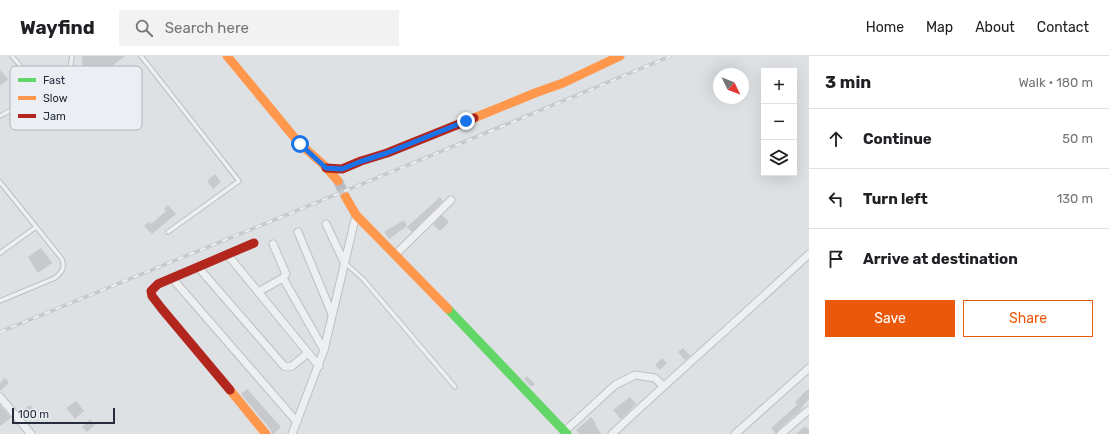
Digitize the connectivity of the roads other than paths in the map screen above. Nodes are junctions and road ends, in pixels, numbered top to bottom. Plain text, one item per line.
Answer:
1 (12, 56) edge
2 (72, 56) edge
3 (141, 56) edge
4 (227, 56) edge
5 (620, 56) edge
6 (20, 66) edge
7 (70, 66) edge
8 (10, 111) edge
9 (0, 116) edge
10 (326, 168) junction
11 (0, 182) edge
12 (338, 182) tunnel mouth
13 (345, 196) tunnel mouth
14 (452, 200) dead end
15 (356, 214) junction
16 (326, 224) dead end
17 (36, 227) junction
18 (168, 232) dead end
19 (298, 232) dead end
20 (254, 243) dead end
21 (273, 244) dead end
22 (0, 253) edge
23 (227, 254) junction
24 (396, 254) junction
25 (809, 254) edge
26 (344, 262) junction
27 (198, 267) junction
28 (172, 278) junction
29 (283, 278) junction
30 (258, 292) junction
31 (0, 301) edge
32 (332, 314) junction
33 (324, 350) junction
34 (308, 353) junction
35 (319, 366) junction
36 (809, 368) edge
37 (663, 386) junction
38 (455, 387) dead end
39 (0, 397) edge
40 (809, 410) edge
41 (297, 422) junction
42 (566, 433) edge
43 (31, 434) edge
44 (266, 434) edge
45 (292, 434) edge
46 (612, 434) edge
47 (736, 434) edge
48 (781, 434) edge

1 - 6 lane
2 - 7 lane
3 - 18 lane
4 - 10 street
5 - 10 street
8 - 9 lane
10 - 12 street
11 - 17 lane
13 - 15 street
14 - 24 street
15 - 24 street
15 - 26 street
16 - 26 street
17 - 22 lane
17 - 31 lane
19 - 32 street
20 - 23 street
21 - 29 street
23 - 27 street
23 - 30 street
24 - 42 street
25 - 37 street
26 - 32 street
26 - 38 lane
27 - 28 street
27 - 34 street
28 - 41 street
28 - 44 street
29 - 30 street
29 - 33 street
30 - 34 street
32 - 33 street
33 - 35 street
34 - 35 street
35 - 41 street
36 - 47 street
37 - 42 street
37 - 46 street
39 - 43 street
40 - 48 street
41 - 45 street

